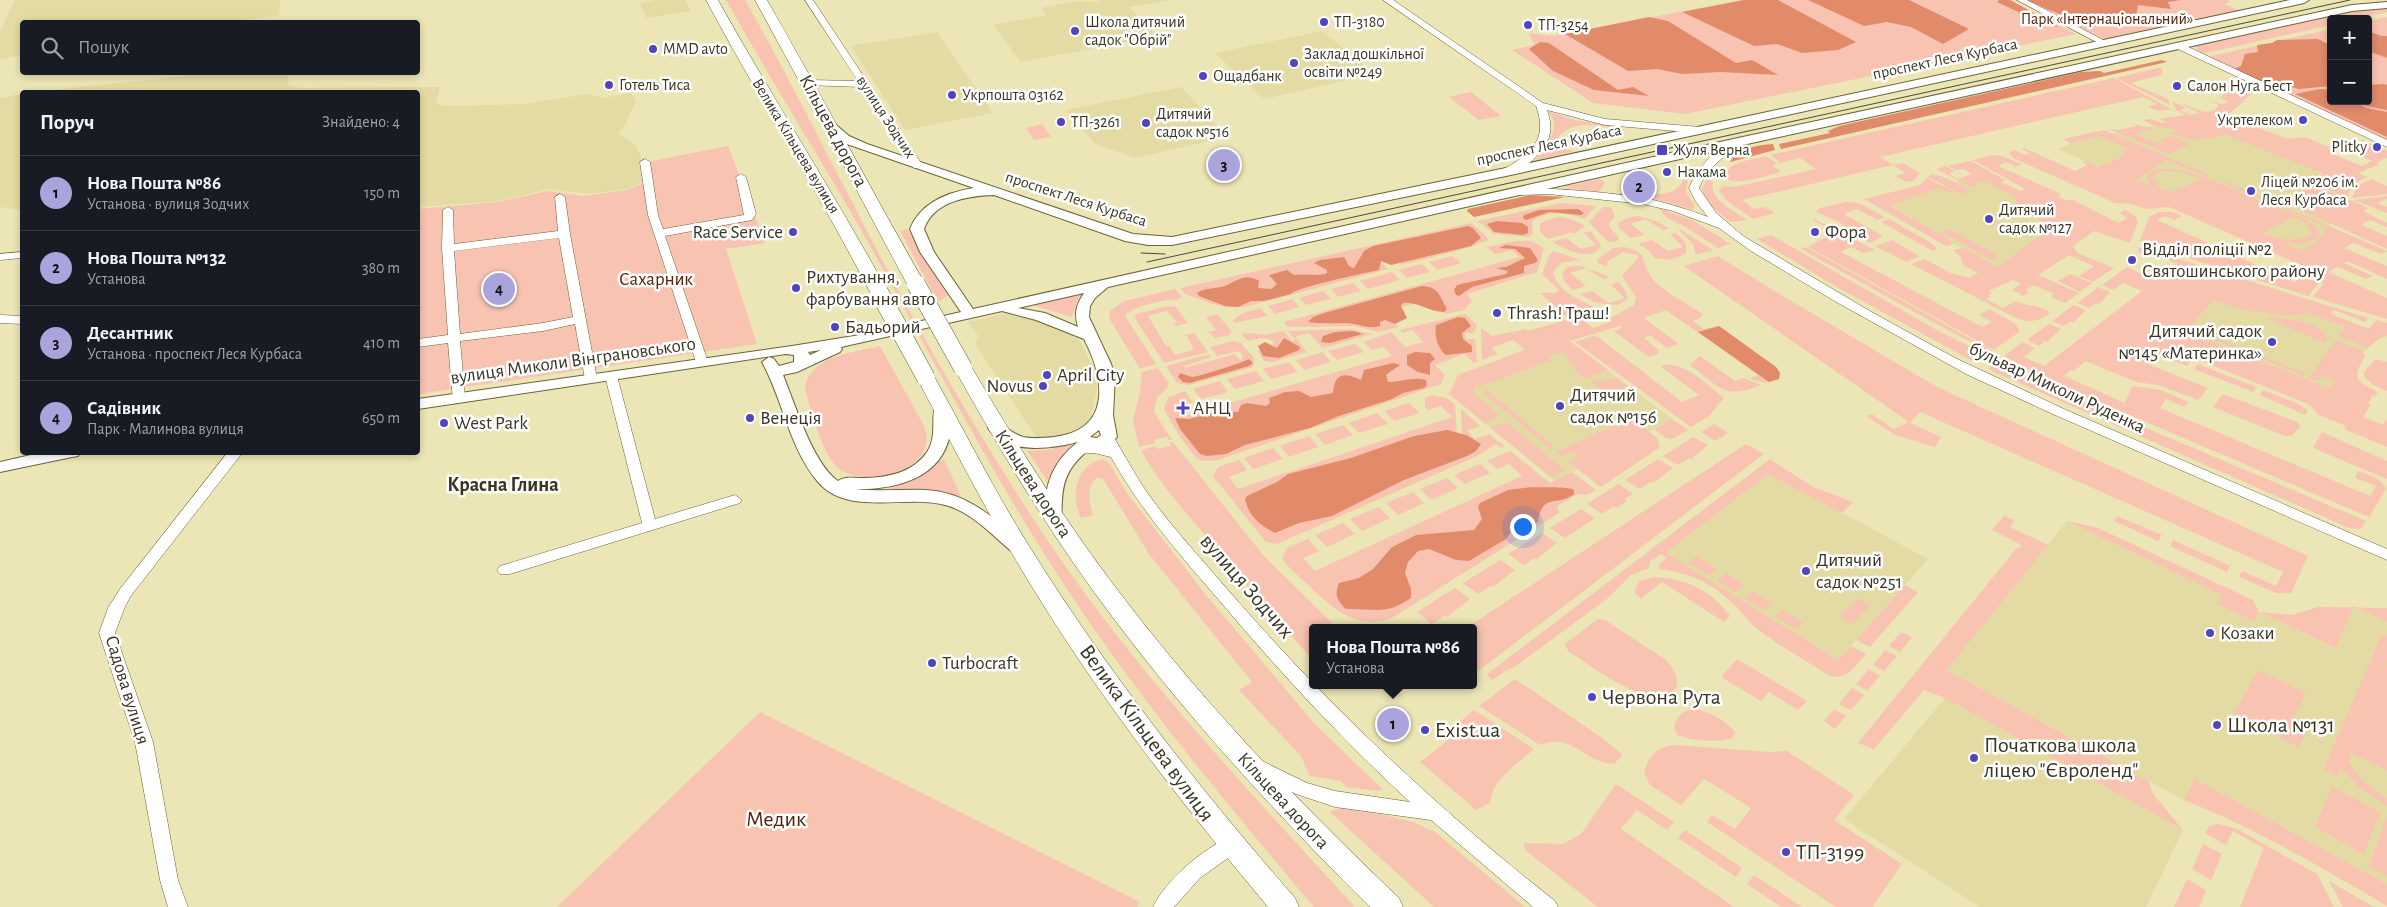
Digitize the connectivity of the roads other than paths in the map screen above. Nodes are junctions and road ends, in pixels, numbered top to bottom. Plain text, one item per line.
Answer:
1 (712, 0) edge
2 (761, 0) edge
3 (809, 0) edge
4 (1387, 0) edge
5 (2021, 0) edge
6 (2304, 0) edge
7 (2387, 5) edge
8 (2352, 8) joint
9 (2105, 43) junction
10 (2181, 47) junction
11 (2071, 70) joint
12 (808, 83) junction
13 (864, 84) junction
14 (1540, 105) junction
15 (1840, 121) joint
16 (831, 126) junction
17 (1700, 130) junction
18 (1756, 139) joint
19 (1738, 142) junction
20 (2387, 144) edge
21 (645, 162) dead end
22 (918, 166) junction
23 (1506, 172) junction
24 (741, 177) dead end
25 (996, 191) junction
26 (1522, 192) junction
27 (560, 197) dead end
28 (448, 210) dead end
29 (1726, 228) junction
30 (660, 233) junction
31 (564, 234) junction
32 (448, 248) junction
33 (20, 255) edge
34 (0, 257) edge
35 (1121, 279) junction
36 (879, 292) joint
37 (1015, 304) junction
38 (990, 309) junction
39 (969, 314) junction
40 (0, 319) edge
41 (581, 319) junction
42 (20, 320) edge
43 (1086, 332) junction
44 (454, 338) junction
45 (860, 339) junction
46 (420, 343) edge
47 (789, 350) junction
48 (734, 358) junction
49 (702, 362) junction
50 (798, 366) junction
51 (771, 367) junction
52 (611, 376) junction
53 (591, 379) junction
54 (1107, 395) junction
55 (458, 398) junction
56 (788, 402) junction
57 (420, 404) edge
58 (942, 407) junction
59 (996, 428) junction
60 (1107, 435) junction
61 (1085, 439) junction
62 (1115, 454) junction
63 (58, 455) edge
64 (234, 455) edge
65 (0, 467) edge
66 (823, 477) junction
67 (735, 500) dead end
68 (1053, 516) junction
69 (650, 526) junction
70 (1021, 550) junction
71 (2387, 555) edge
72 (505, 570) dead end
73 (1240, 756) junction
74 (1434, 813) junction
75 (1231, 845) junction
76 (178, 907) edge
77 (1163, 907) edge
78 (1285, 907) edge
79 (1389, 907) edge
80 (1548, 907) edge

1 - 36 highway, Велика Кільцева вулиця
2 - 12 highway, Кільцева дорога
3 - 13 street, вулиця Зодчих
4 - 14 street
5 - 9 street
6 - 9 main road, проспект Леся Курбаса
7 - 8 main road
8 - 10 main road
9 - 17 main road, проспект Леся Курбаса
10 - 11 main road
10 - 20 street
11 - 15 main road, проспект Леся Курбаса
12 - 13 street
12 - 16 highway, Кільцева дорога
13 - 22 street, вулиця Зодчих
14 - 17 street
14 - 23 street
15 - 18 main road
16 - 22 main road
16 - 59 highway, Кільцева дорога, bridge
17 - 23 main road, проспект Леся Курбаса
18 - 19 main road
19 - 26 main road
19 - 29 street, бульвар Миколи Руденка
21 - 30 street
22 - 25 main road, вулиця Зодчих
23 - 25 main road, проспект Леся Курбаса
24 - 30 street
25 - 39 main road, проспект Леся Курбаса
26 - 29 street, бульвар Миколи Руденка
26 - 35 main road
27 - 31 street
28 - 32 street
29 - 71 street, бульвар Миколи Руденка
30 - 49 street
31 - 32 street
31 - 41 street
32 - 44 street
33 - 34 street
35 - 37 main road
35 - 43 main road
36 - 58 highway, Кільцева дорога, bridge
37 - 38 main road
37 - 43 main road
38 - 39 main road
38 - 43 main road
39 - 45 main road
40 - 42 street
41 - 44 street
41 - 53 street
43 - 54 main road
44 - 46 street
44 - 55 street
45 - 47 main road
45 - 50 main road
47 - 48 main road
47 - 50 main road
47 - 51 main road
48 - 49 main road, вулиця Миколи Вінграновського
48 - 51 main road
49 - 52 main road, вулиця Миколи Вінграновського
50 - 51 main road
50 - 56 main road
51 - 56 main road
52 - 53 main road, вулиця Миколи Вінграновського
52 - 69 street
53 - 55 main road, вулиця Миколи Вінграновського
54 - 60 main road
54 - 61 main road
55 - 57 main road, вулиця Миколи Вінграновського
56 - 66 main road
58 - 66 main road
58 - 70 highway, Кільцева дорога
59 - 61 main road
59 - 68 highway, Кільцева дорога
60 - 61 main road
60 - 62 street, вулиця Зодчих
61 - 62 street
61 - 68 main road
62 - 74 street, вулиця Зодчих
63 - 65 main road
64 - 76 street, Садова вулиця
66 - 70 main road
67 - 69 street
68 - 73 highway, Кільцева дорога
69 - 72 street
70 - 75 highway, Велика Кільцева вулиця
73 - 74 street
73 - 79 highway, Кільцева дорога
74 - 80 street, вулиця Зодчих
75 - 77 street
75 - 78 highway, Велика Кільцева вулиця

